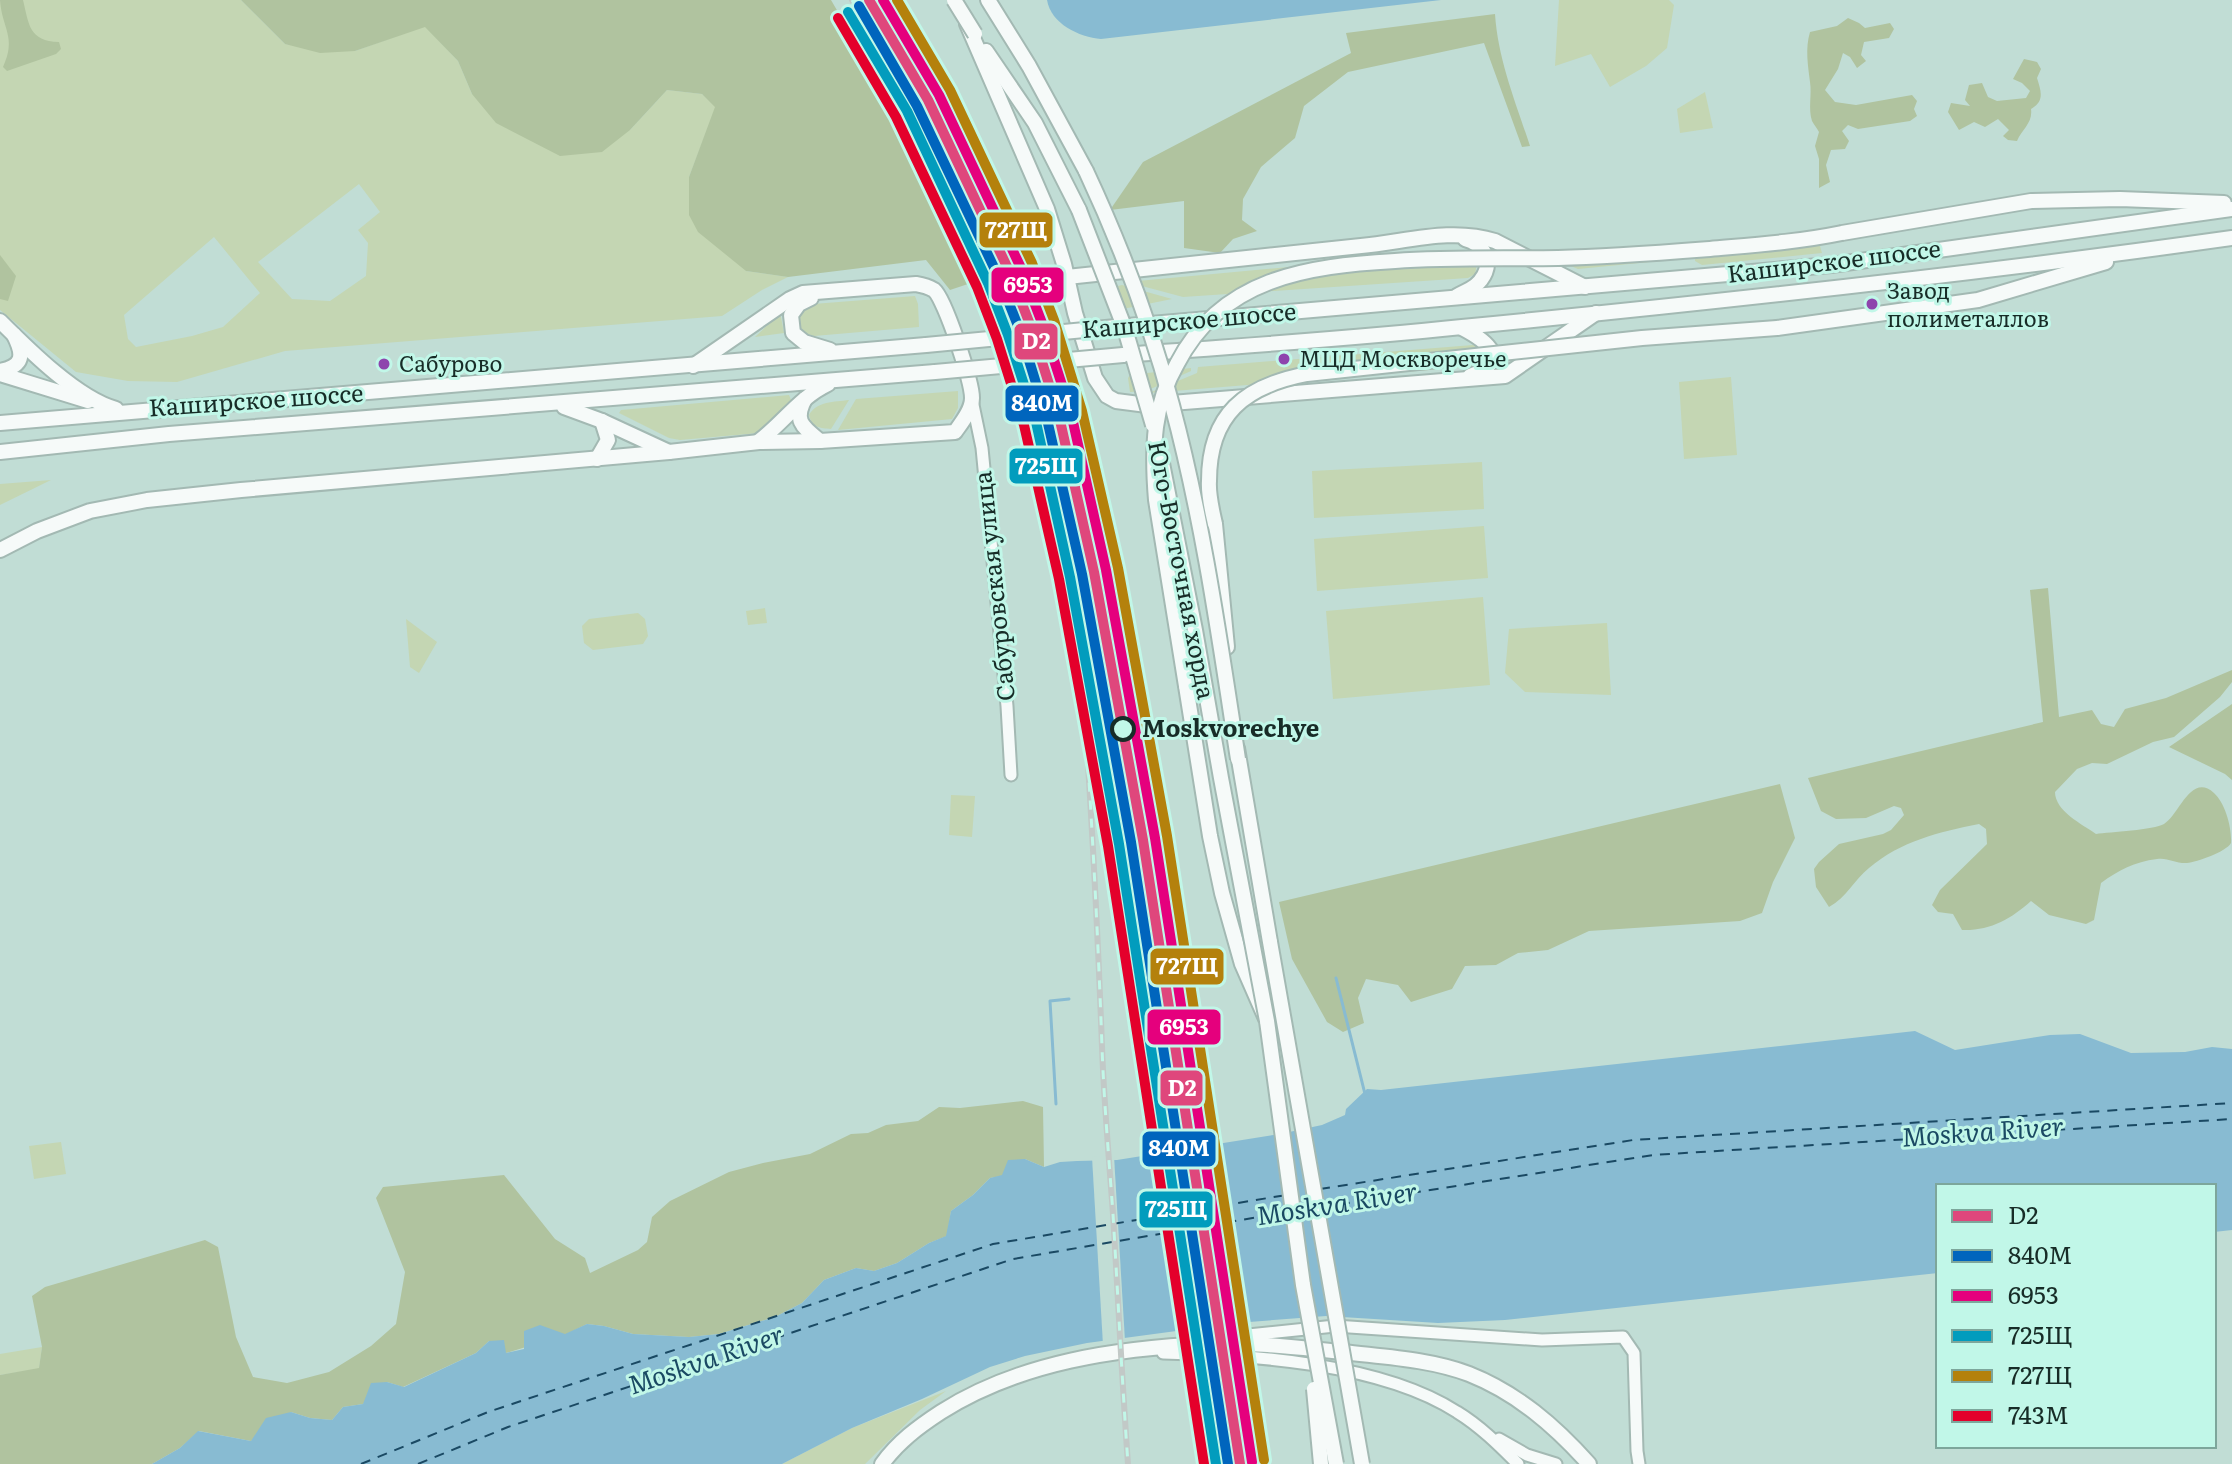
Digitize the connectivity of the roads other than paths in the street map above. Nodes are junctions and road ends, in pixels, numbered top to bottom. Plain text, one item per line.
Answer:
1 (955, 0) edge
2 (988, 0) edge
3 (2232, 206) edge
4 (1441, 236) junction
5 (2232, 238) edge
6 (2140, 251) junction
7 (1067, 277) junction
8 (1585, 287) junction
9 (823, 292) junction
10 (1454, 298) junction
11 (1597, 313) junction
12 (0, 321) edge
13 (1461, 328) junction
14 (14, 335) junction
15 (842, 353) junction
16 (693, 366) junction
17 (0, 372) edge
18 (838, 379) junction
19 (1462, 379) junction
20 (809, 394) junction
21 (972, 399) junction
22 (556, 404) junction
23 (104, 406) junction
24 (124, 411) junction
25 (602, 421) junction
26 (0, 423) edge
27 (820, 441) junction
28 (759, 442) junction
29 (0, 452) edge
30 (669, 452) junction
31 (597, 459) junction
32 (0, 550) edge
33 (1238, 759) junction
34 (1011, 775) dead end
35 (1267, 1021) junction
36 (1303, 1285) junction
37 (1126, 1351) junction
38 (1481, 1429) junction
39 (1564, 1437) junction
40 (1637, 1441) junction
41 (882, 1464) edge
42 (1321, 1464) edge
43 (1336, 1464) edge
44 (1362, 1464) edge
45 (1518, 1464) edge
46 (1556, 1464) edge
47 (1580, 1464) edge
48 (1589, 1464) edge
49 (1626, 1464) edge
50 (1639, 1464) edge

1 - 7 main road
1 - 35 main road, Юго-Восточная хорда, bridge
2 - 33 main road, Юго-Восточная хорда, bridge
3 - 8 main road, Каширское шоссе
3 - 35 main road, bridge
4 - 7 main road
4 - 8 main road
4 - 10 main road
5 - 6 main road, Каширское шоссе
6 - 11 main road, Каширское шоссе
6 - 33 main road, bridge
7 - 19 main road
8 - 10 main road, Каширское шоссе
9 - 15 main road
9 - 16 main road
9 - 21 main road
10 - 15 main road, Каширское шоссе, bridge
11 - 13 main road, Каширское шоссе
11 - 19 main road
12 - 14 main road
13 - 18 main road, Каширское шоссе, bridge
13 - 19 main road
14 - 17 main road
14 - 23 main road
15 - 16 main road, Каширское шоссе
16 - 24 main road, Каширское шоссе
17 - 23 main road
18 - 20 main road
18 - 22 main road, Каширское шоссе
20 - 27 main road
20 - 28 main road
21 - 27 main road
21 - 34 street, Сабуровская улица
22 - 25 main road
22 - 29 main road, Каширское шоссе
23 - 24 main road
24 - 26 main road, Каширское шоссе
25 - 30 main road
25 - 31 main road
27 - 28 main road
28 - 30 main road
30 - 31 main road
31 - 32 main road
33 - 44 main road, Юго-Восточная хорда, bridge
35 - 36 main road, Юго-Восточная хорда
36 - 42 main road, bridge
36 - 43 main road, Юго-Восточная хорда, bridge
37 - 38 street
37 - 39 main road
37 - 40 street
37 - 41 main road
38 - 45 street
38 - 46 street
39 - 47 main road
39 - 48 main road
40 - 49 street
40 - 50 street

